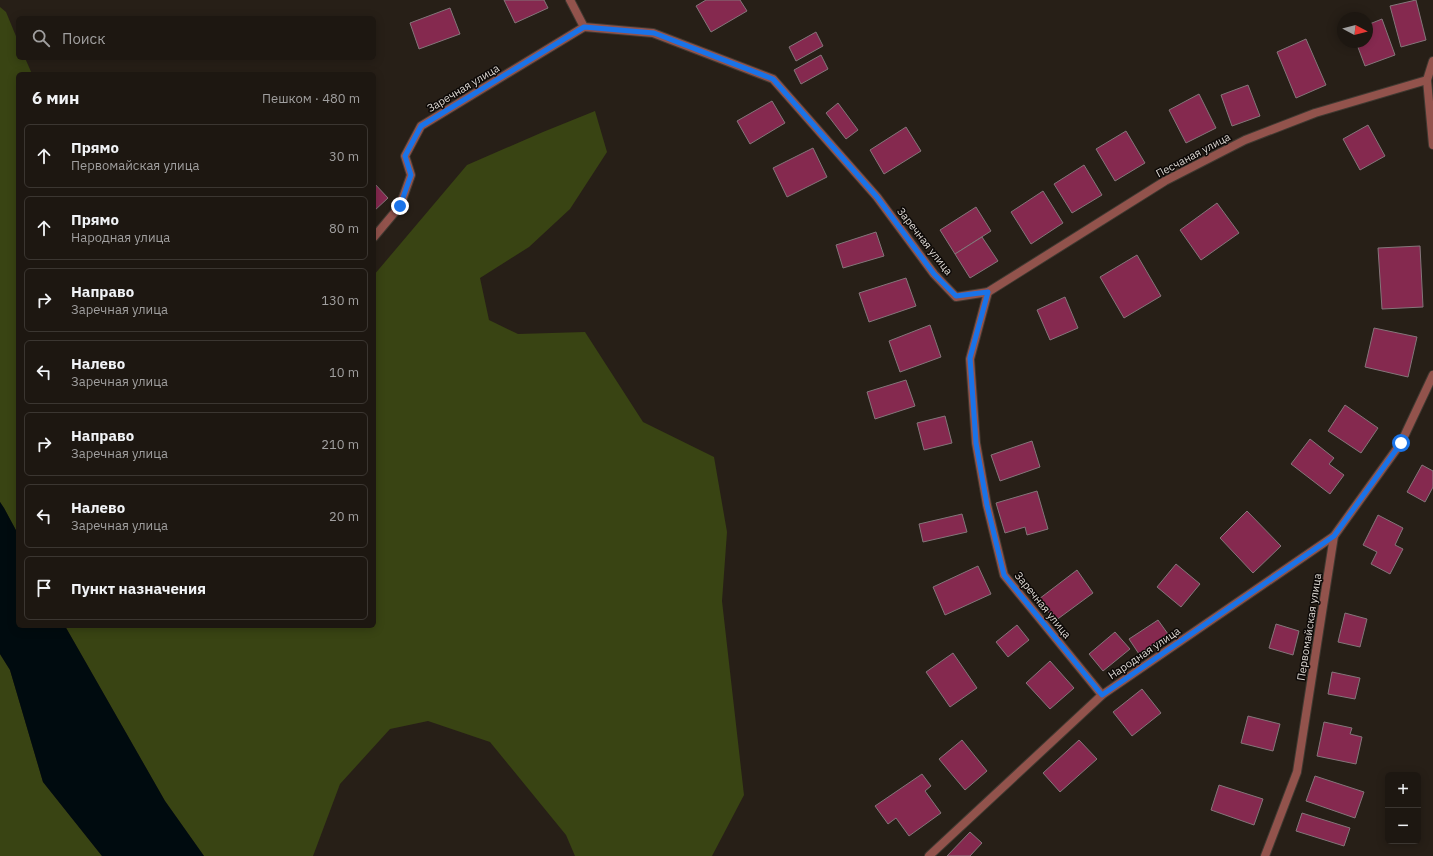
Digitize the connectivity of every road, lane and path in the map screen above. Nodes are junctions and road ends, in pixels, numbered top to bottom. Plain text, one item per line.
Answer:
1 (570, 0) edge
2 (584, 27) junction
3 (1433, 61) edge
4 (1427, 80) junction
5 (1433, 145) edge
6 (376, 235) edge
7 (988, 292) junction
8 (1433, 375) edge
9 (1334, 536) junction
10 (1102, 695) junction
11 (929, 856) edge
12 (1265, 856) edge

1 - 2 street
2 - 6 street, Заречная улица
2 - 7 street, Заречная улица
3 - 4 street
4 - 5 street
4 - 7 street, Песчаная улица
7 - 10 street, Заречная улица
8 - 9 street, Первомайская улица
9 - 10 street, Народная улица
9 - 12 street, Первомайская улица
10 - 11 street, Народная улица

